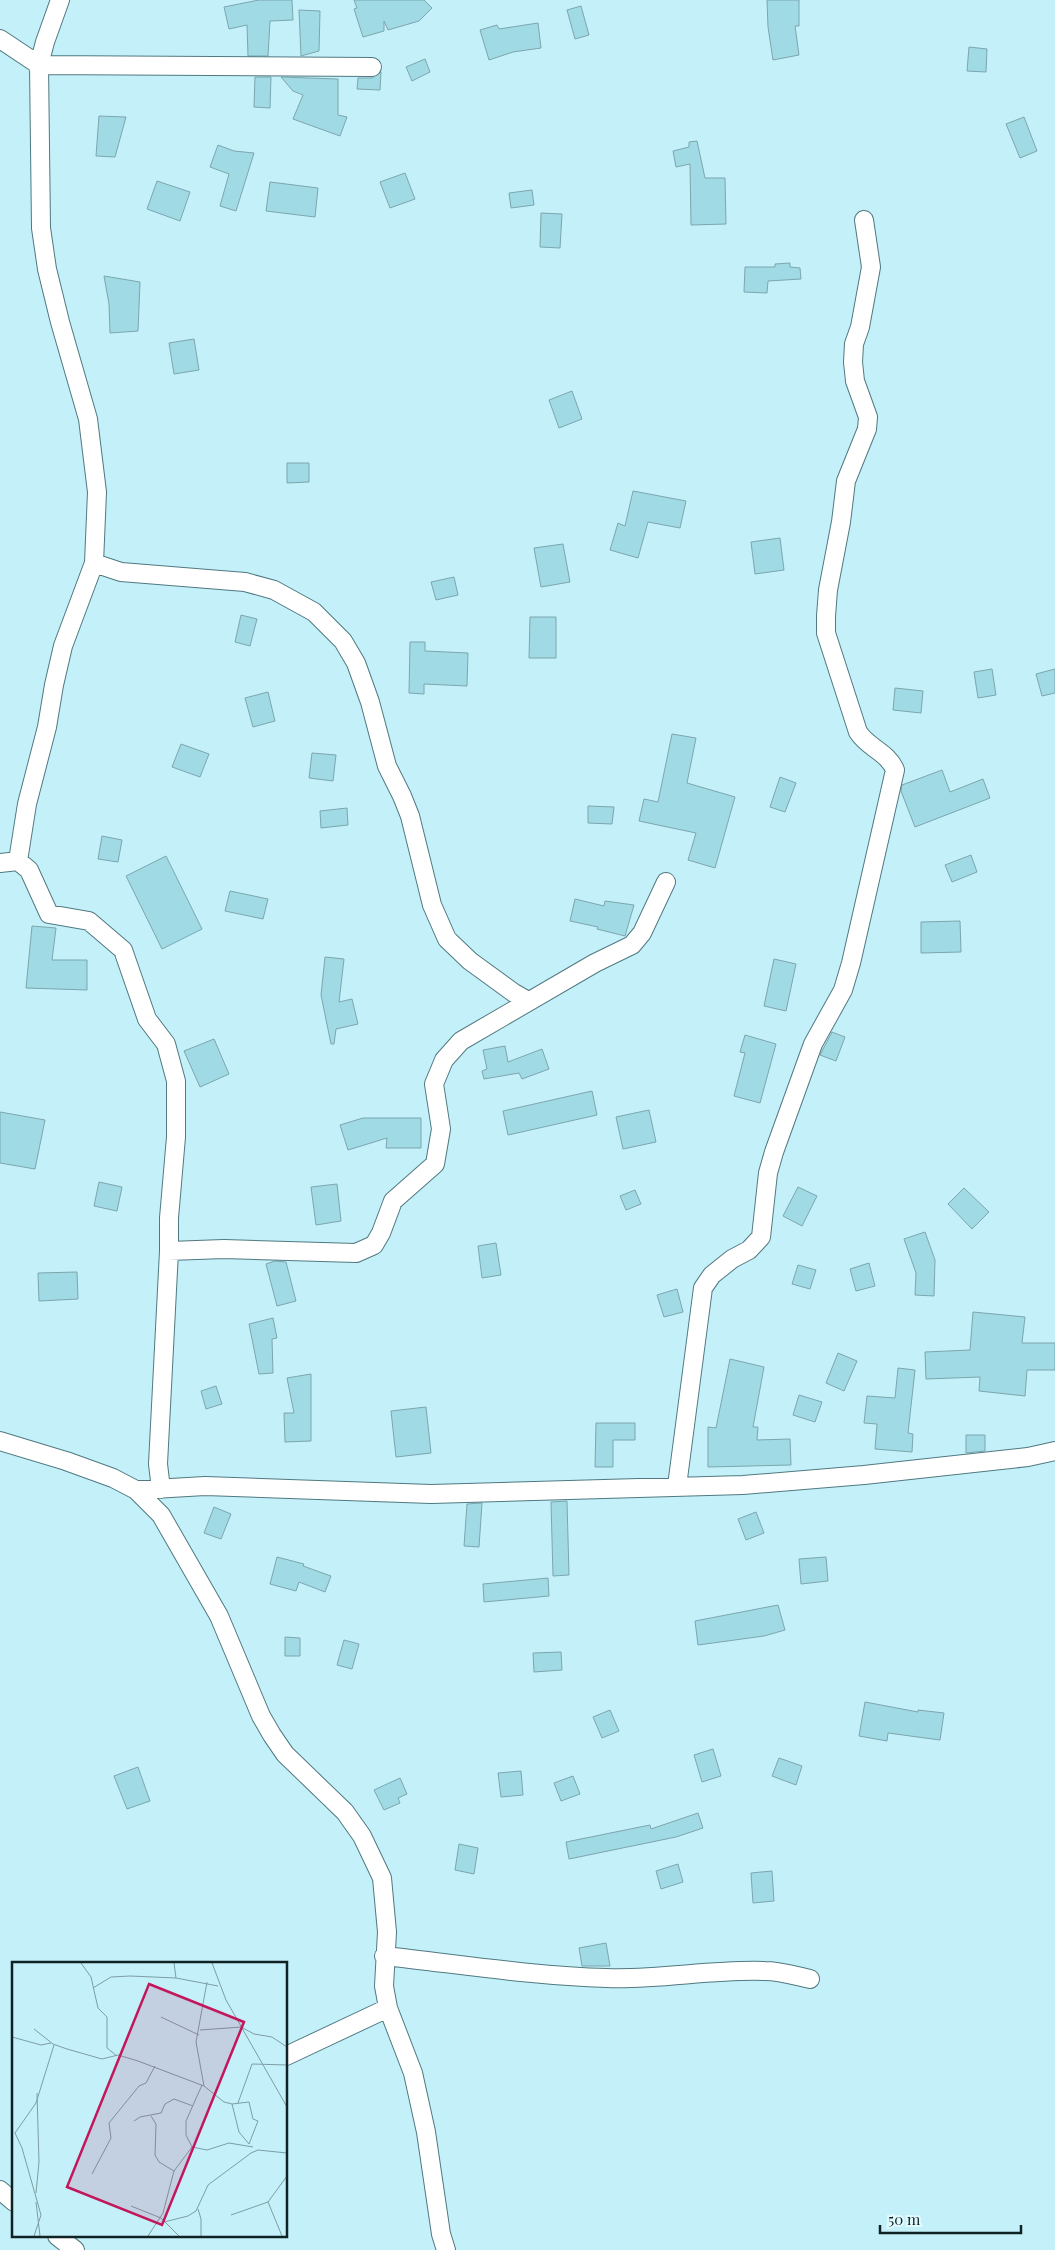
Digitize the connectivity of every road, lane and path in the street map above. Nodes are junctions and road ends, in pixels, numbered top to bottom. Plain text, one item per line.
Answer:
1 (60, 0) edge
2 (0, 39) edge
3 (39, 65) junction
4 (372, 67) dead end
5 (864, 220) dead end
6 (94, 563) junction
7 (18, 861) junction
8 (0, 863) edge
9 (666, 882) dead end
10 (528, 1001) junction
11 (169, 1251) junction
12 (0, 1441) edge
13 (1055, 1451) edge
14 (677, 1486) junction
15 (161, 1489) junction
16 (136, 1490) junction
17 (384, 1956) junction
18 (810, 1979) dead end
19 (388, 2008) junction
20 (288, 2055) edge
21 (60, 2238) edge
22 (75, 2250) edge
23 (446, 2250) edge

1 - 3 street
2 - 3 street
3 - 4 street
3 - 6 street
5 - 14 street
6 - 7 street
6 - 10 street
7 - 8 street
7 - 11 street
9 - 10 street
10 - 11 street
11 - 15 street
12 - 16 street
13 - 14 street
14 - 15 street
15 - 16 street
16 - 17 street
17 - 18 street
17 - 19 street
19 - 20 street
19 - 23 street
21 - 22 street

